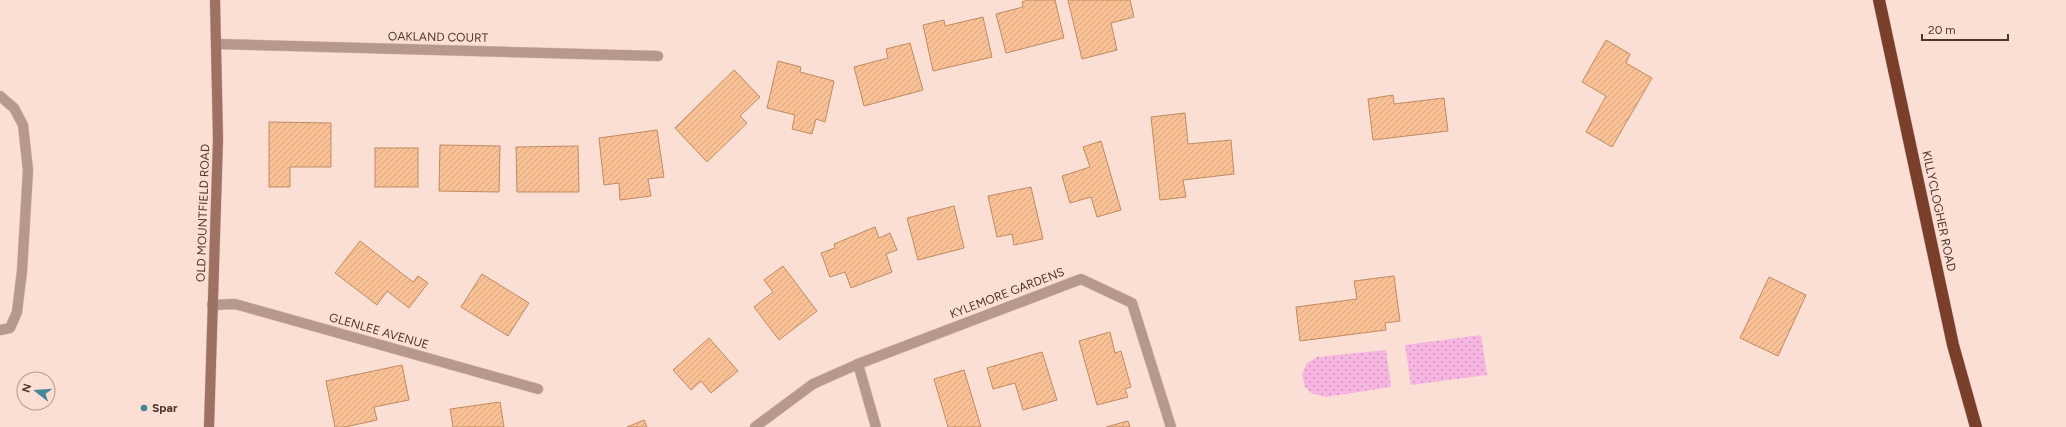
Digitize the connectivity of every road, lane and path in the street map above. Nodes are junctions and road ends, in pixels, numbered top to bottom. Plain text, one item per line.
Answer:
1 (214, 0) edge
2 (1879, 0) edge
3 (217, 44) junction
4 (658, 56) dead end
5 (0, 96) edge
6 (212, 305) junction
7 (0, 330) edge
8 (858, 364) junction
9 (538, 389) dead end
10 (210, 427) edge
11 (755, 427) edge
12 (876, 427) edge
13 (1171, 427) edge
14 (1976, 427) edge

1 - 3 street, OLD MOUNTFIELD ROAD
2 - 14 highway, KILLYCLOGHER ROAD
3 - 4 street, OAKLAND COURT
3 - 6 street, OLD MOUNTFIELD ROAD
5 - 7 street
6 - 9 street, GLENLEE AVENUE
6 - 10 street, OLD MOUNTFIELD ROAD
8 - 11 street, KYLEMORE GARDENS
8 - 12 street
8 - 13 street, KYLEMORE GARDENS

